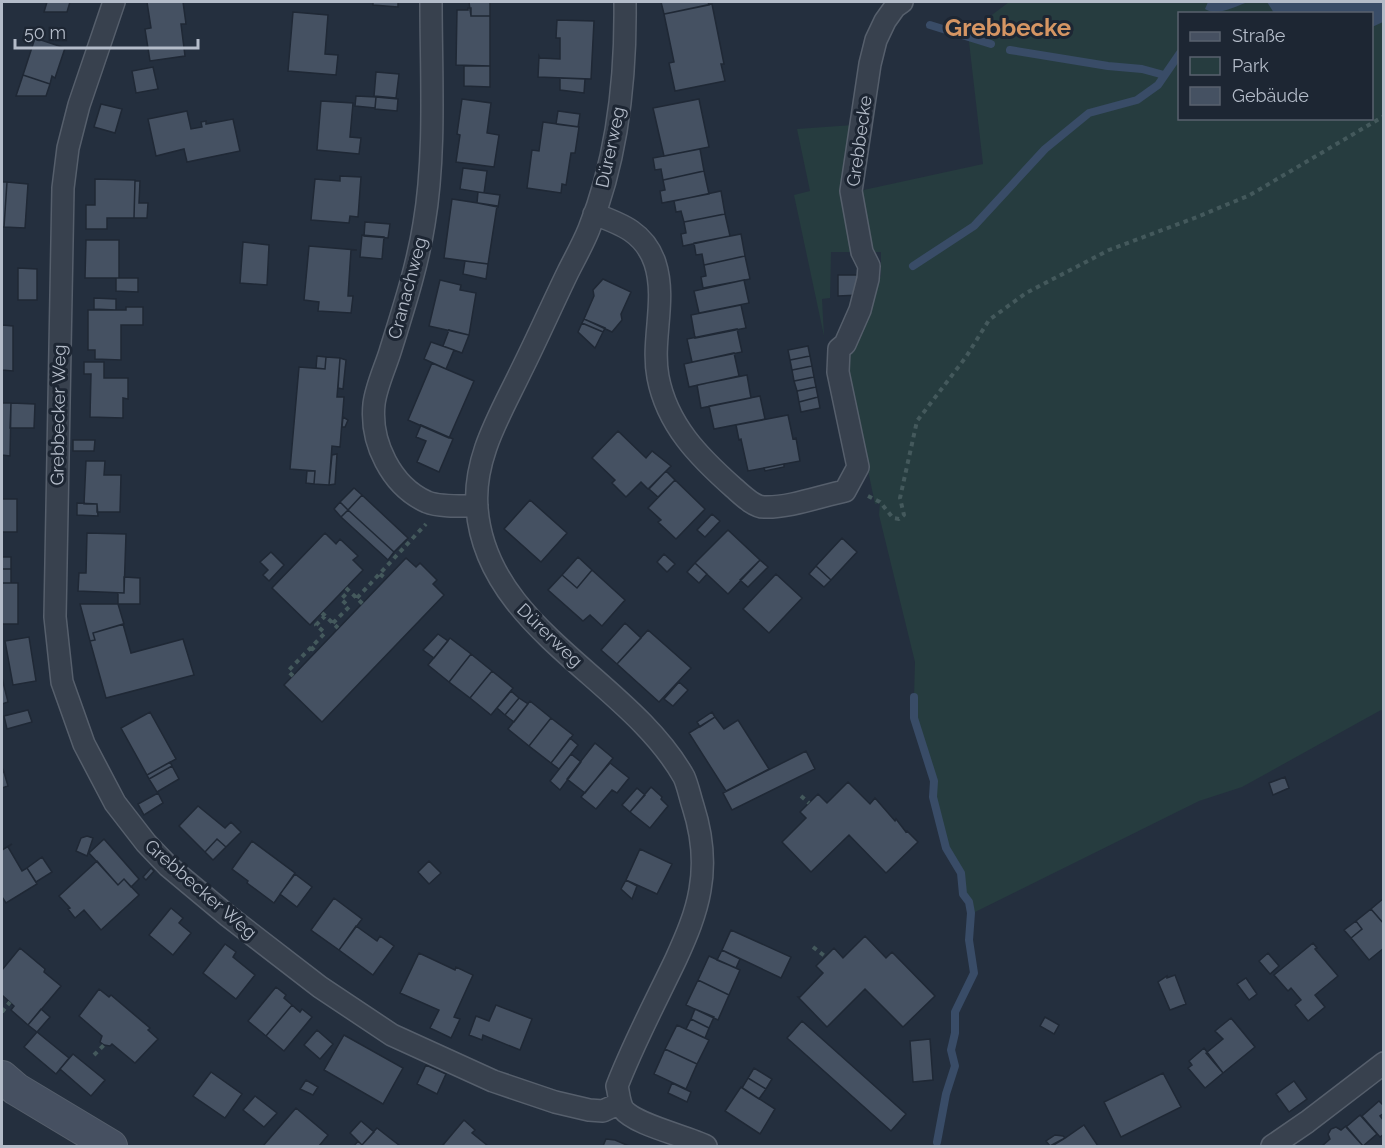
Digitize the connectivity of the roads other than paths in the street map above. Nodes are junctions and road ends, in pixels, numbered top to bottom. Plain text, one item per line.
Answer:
1 (114, 2) edge
2 (431, 2) edge
3 (625, 2) edge
4 (902, 2) edge
5 (594, 214) junction
6 (477, 506) junction
7 (1383, 1063) edge
8 (2, 1077) edge
9 (620, 1103) junction
10 (111, 1146) edge
11 (706, 1146) edge
12 (1272, 1146) edge

1 - 9 street, Grebbecker Weg
2 - 6 street, Cranachweg
3 - 5 street, Dürerweg
4 - 5 street, Grebbecke
5 - 6 street, Dürerweg
6 - 9 street, Dürerweg
7 - 12 street
8 - 10 main road
9 - 11 street

